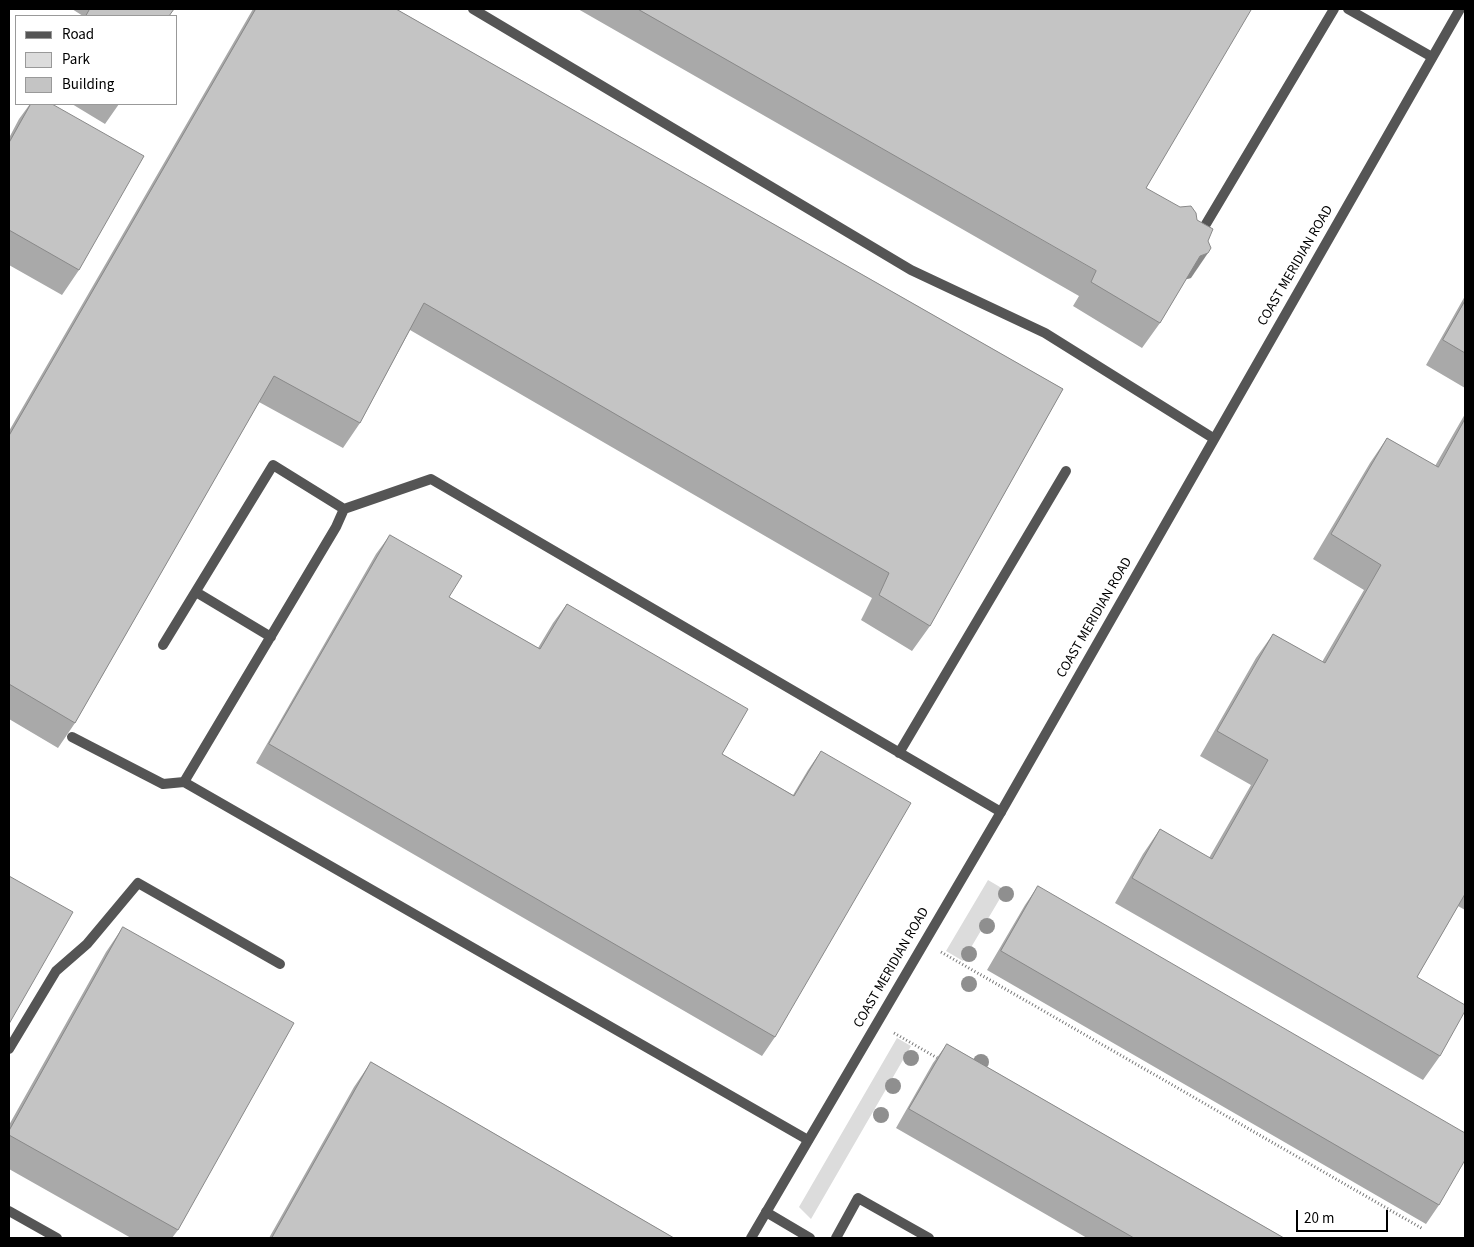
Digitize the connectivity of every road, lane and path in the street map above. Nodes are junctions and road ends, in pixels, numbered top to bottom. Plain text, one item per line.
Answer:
1 (473, 9) edge
2 (1334, 9) edge
3 (1348, 9) edge
4 (1460, 9) edge
5 (1432, 57) junction
6 (1203, 229) edge
7 (1213, 438) junction
8 (1066, 471) dead end
9 (344, 509) junction
10 (196, 592) junction
11 (271, 637) junction
12 (163, 645) dead end
13 (72, 737) edge
14 (899, 753) junction
15 (184, 782) junction
16 (1001, 812) junction
17 (941, 952) dead end
18 (280, 964) dead end
19 (894, 1033) dead end
20 (9, 1049) edge
21 (946, 1063) edge
22 (808, 1140) junction
23 (9, 1211) edge
24 (766, 1212) junction
25 (1423, 1229) dead end
26 (57, 1238) edge
27 (751, 1238) edge
28 (810, 1238) edge
29 (836, 1238) edge
30 (929, 1238) edge

1 - 7 street
2 - 6 street
3 - 5 street
4 - 5 street, COAST MERIDIAN ROAD
5 - 7 street, COAST MERIDIAN ROAD
7 - 16 street, COAST MERIDIAN ROAD
8 - 14 street
9 - 10 street
9 - 11 street
9 - 14 street
10 - 11 street
10 - 12 street
11 - 15 street
13 - 15 street
14 - 16 street
15 - 22 street
16 - 22 street, COAST MERIDIAN ROAD
17 - 25 path
18 - 20 street
19 - 21 path
22 - 24 street, COAST MERIDIAN ROAD
23 - 26 street
24 - 27 street, COAST MERIDIAN ROAD
24 - 28 street
29 - 30 street

